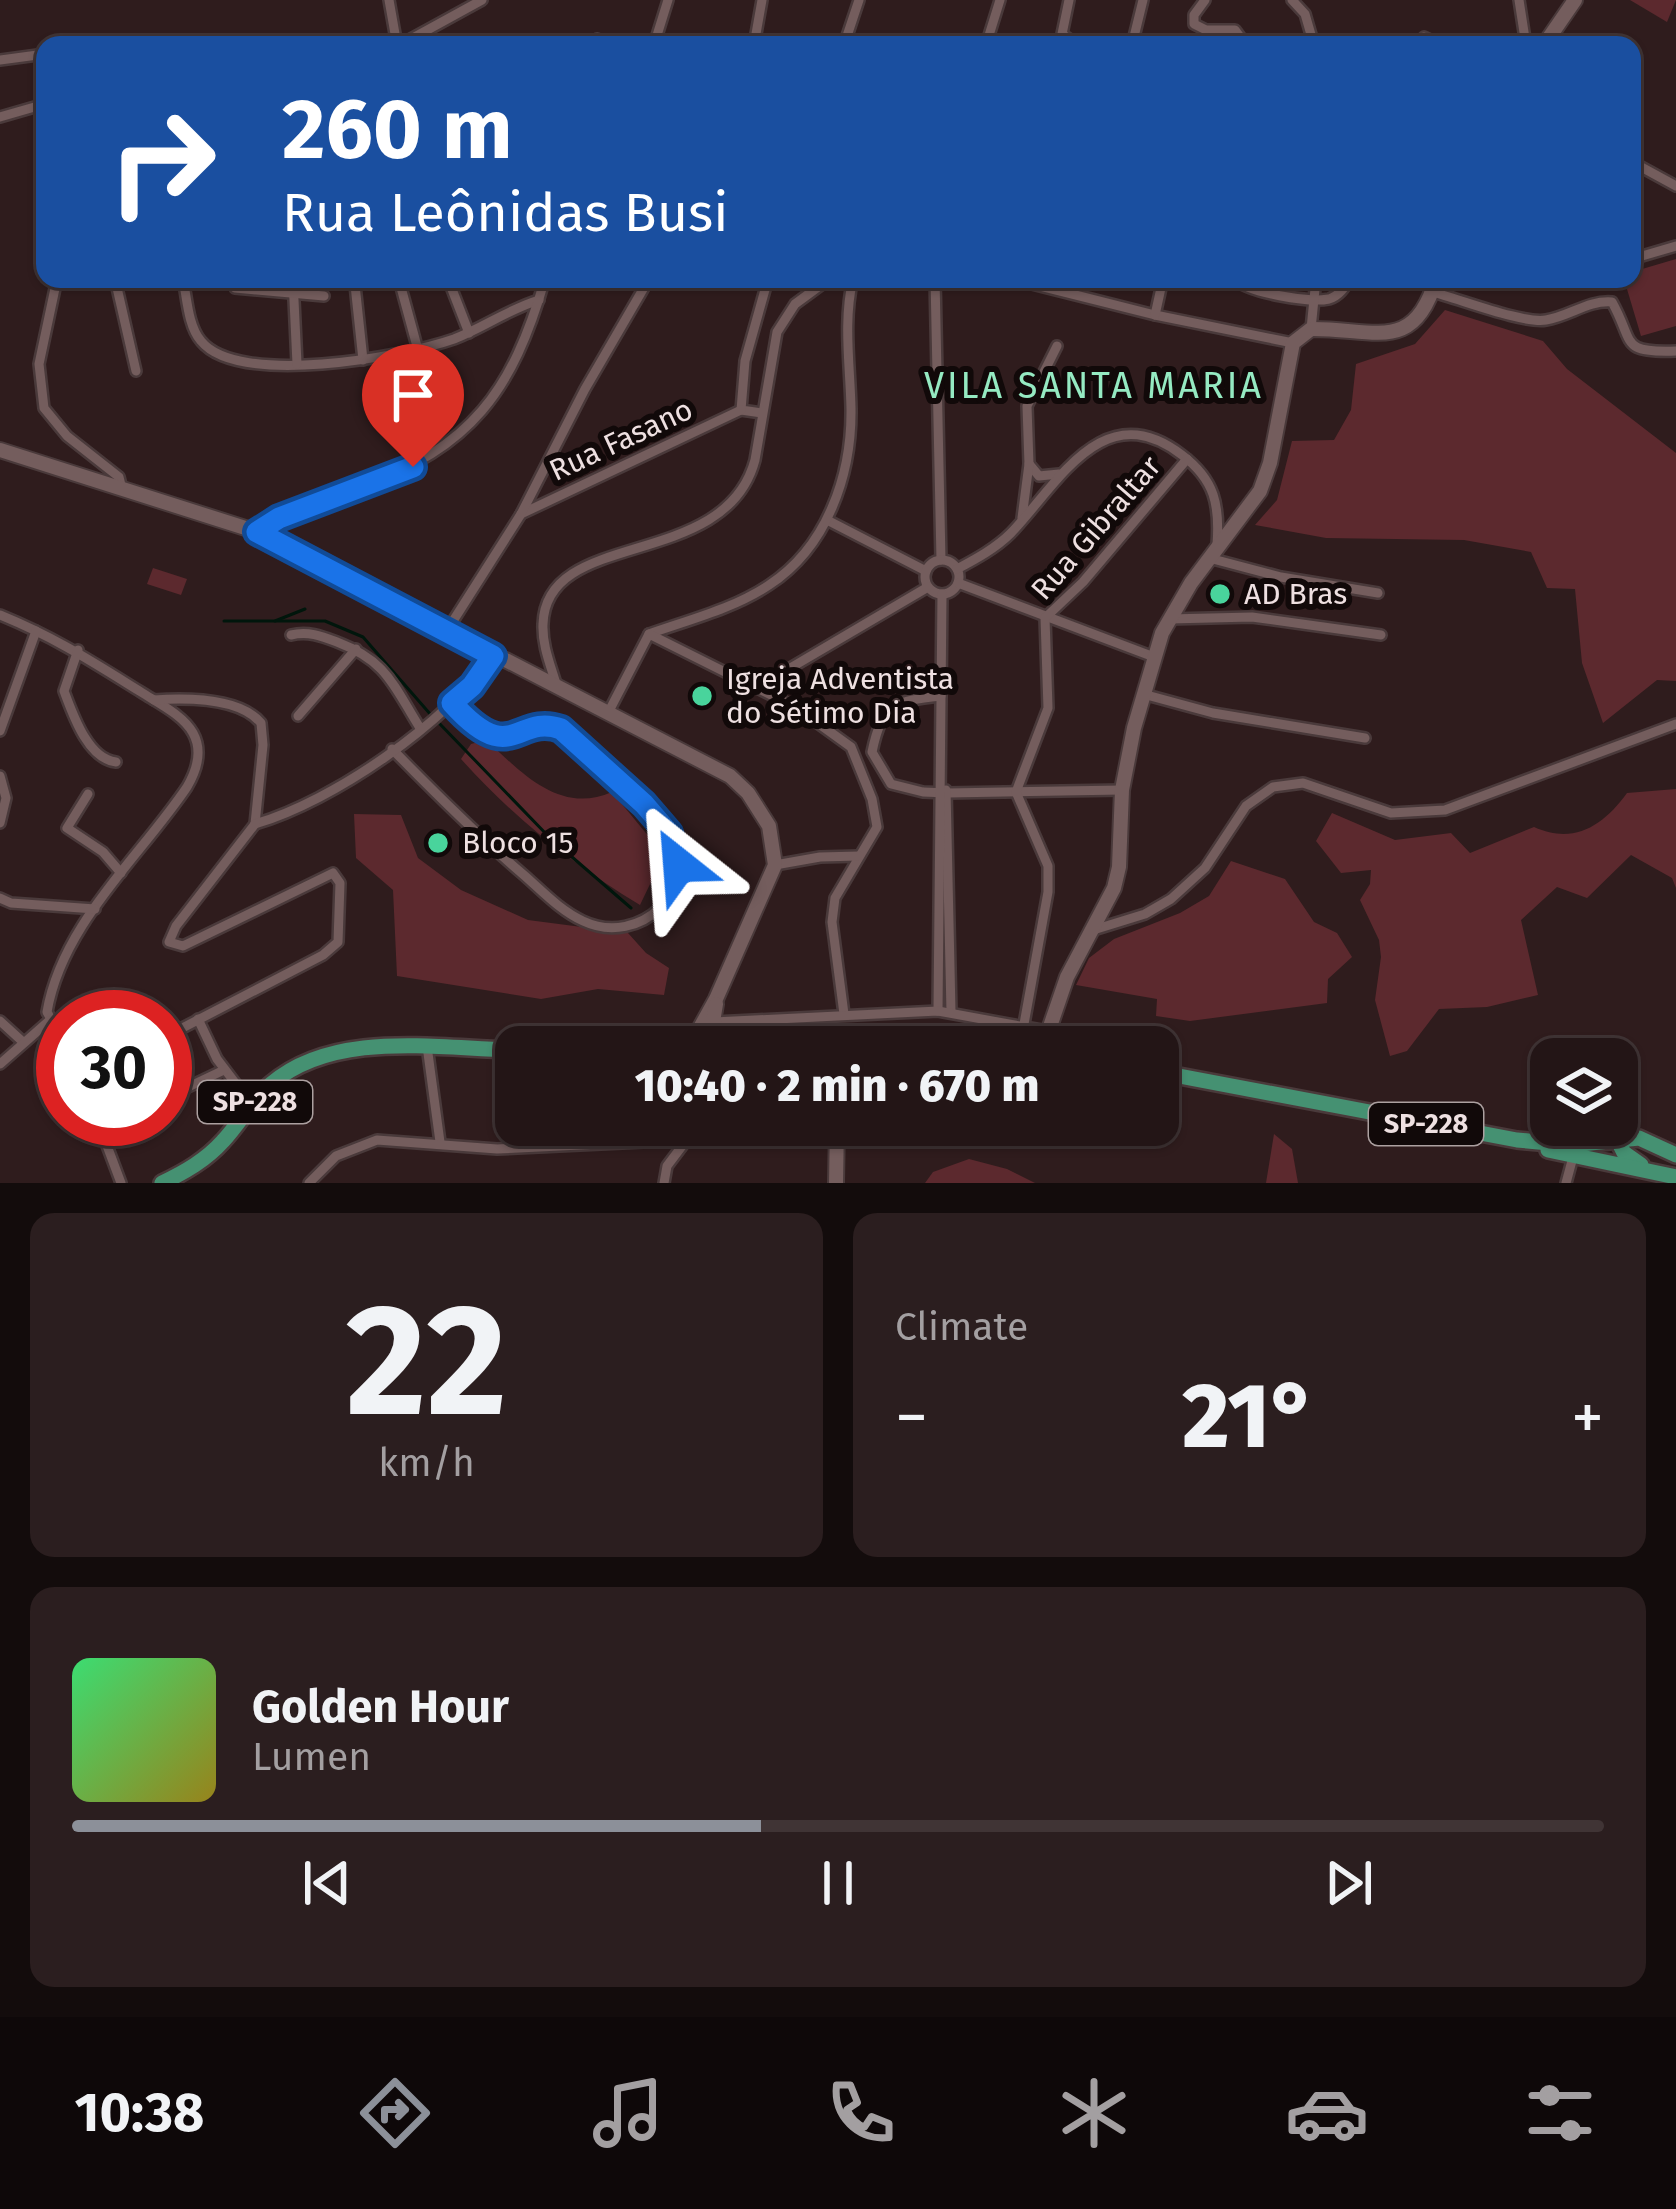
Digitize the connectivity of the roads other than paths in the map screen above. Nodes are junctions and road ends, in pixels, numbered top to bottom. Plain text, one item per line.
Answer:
1 (389, 0) edge
2 (482, 0) edge
3 (668, 0) edge
4 (762, 0) edge
5 (859, 0) edge
6 (1000, 0) edge
7 (1070, 0) edge
8 (1143, 0) edge
9 (1204, 0) edge
10 (1292, 0) edge
11 (1520, 0) edge
12 (1575, 0) edge
13 (397, 36) edge
14 (416, 36) edge
15 (657, 36) edge
16 (756, 36) edge
17 (847, 36) edge
18 (989, 36) edge
19 (1065, 36) edge
20 (1134, 36) edge
21 (1239, 36) edge
22 (1311, 36) edge
23 (1525, 36) edge
24 (1550, 36) edge
25 (36, 55) edge
26 (0, 60) edge
27 (36, 107) edge
28 (0, 117) edge
29 (1641, 168) edge
30 (1676, 186) edge
31 (1676, 246) edge
32 (1641, 256) edge
33 (55, 288) edge
34 (117, 288) edge
35 (185, 288) edge
36 (235, 288) dead end
37 (293, 288) edge
38 (355, 288) edge
39 (401, 288) edge
40 (452, 288) edge
41 (542, 288) edge
42 (645, 288) edge
43 (765, 288) edge
44 (817, 288) edge
45 (851, 288) edge
46 (935, 288) edge
47 (1063, 288) edge
48 (1160, 288) edge
49 (1245, 288) edge
50 (1316, 288) edge
51 (1343, 288) edge
52 (1433, 288) edge
53 (1440, 288) edge
54 (293, 294) junction
55 (324, 296) dead end
56 (1317, 298) junction
57 (539, 300) junction
58 (1155, 315) junction
59 (1311, 329) junction
60 (470, 333) junction
61 (1293, 344) junction
62 (1057, 346) dead end
63 (418, 350) junction
64 (1676, 352) edge
65 (363, 360) junction
66 (297, 364) junction
67 (136, 371) dead end
68 (741, 410) junction
69 (762, 413) junction
70 (0, 450) edge
71 (1187, 459) junction
72 (1028, 464) junction
73 (1060, 474) junction
74 (122, 485) junction
75 (521, 514) junction
76 (1022, 518) junction
77 (826, 520) junction
78 (257, 532) junction
79 (1213, 553) junction
80 (941, 560) junction
81 (957, 569) junction
82 (926, 571) junction
83 (958, 583) junction
84 (928, 587) junction
85 (1378, 593) dead end
86 (942, 594) junction
87 (0, 615) edge
88 (1046, 618) junction
89 (1169, 619) junction
90 (36, 631) junction
91 (446, 632) junction
92 (649, 634) junction
93 (291, 635) dead end
94 (1381, 635) dead end
95 (78, 650) junction
96 (356, 650) junction
97 (493, 656) junction
98 (1154, 657) junction
99 (758, 687) junction
100 (558, 688) junction
101 (1143, 694) junction
102 (940, 696) junction
103 (154, 700) junction
104 (452, 703) junction
105 (608, 712) junction
106 (298, 716) dead end
107 (1676, 724) edge
108 (420, 728) junction
109 (0, 731) edge
110 (1365, 738) dead end
111 (392, 749) junction
112 (873, 756) junction
113 (116, 761) dead end
114 (859, 765) junction
115 (0, 776) edge
116 (891, 784) junction
117 (943, 790) junction
118 (1122, 790) junction
119 (1016, 792) junction
120 (88, 794) dead end
121 (872, 799) junction
122 (0, 823) edge
123 (255, 824) junction
124 (860, 856) junction
125 (775, 866) junction
126 (121, 873) junction
127 (0, 898) edge
128 (95, 909) junction
129 (1090, 931) junction
130 (942, 940) junction
131 (53, 990) edge
132 (938, 1011) junction
133 (951, 1012) junction
134 (844, 1014) junction
135 (198, 1019) junction
136 (0, 1021) edge
137 (192, 1022) edge
138 (708, 1022) junction
139 (1024, 1024) junction
140 (707, 1026) edge
141 (712, 1026) edge
142 (1027, 1026) edge
143 (1050, 1026) edge
144 (36, 1032) edge
145 (23, 1042) junction
146 (427, 1046) junction
147 (495, 1049) edge
148 (0, 1064) edge
149 (224, 1070) junction
150 (1179, 1076) edge
151 (192, 1085) edge
152 (252, 1105) junction
153 (1638, 1138) edge
154 (440, 1142) junction
155 (1654, 1143) junction
156 (107, 1146) edge
157 (560, 1146) edge
158 (681, 1146) edge
159 (837, 1146) edge
160 (1579, 1146) edge
161 (1613, 1146) edge
162 (1622, 1146) edge
163 (1572, 1151) junction
164 (1676, 1155) edge
165 (1638, 1163) junction
166 (1654, 1172) junction
167 (1676, 1177) edge
168 (121, 1183) edge
169 (162, 1183) edge
170 (309, 1183) edge
171 (664, 1183) edge
172 (836, 1183) edge
173 (1566, 1183) edge

1 - 13 street
2 - 14 street
3 - 15 street
4 - 16 street
5 - 17 street
6 - 18 street
7 - 19 street
8 - 20 street
9 - 21 street
10 - 22 street
11 - 23 street
12 - 24 street
25 - 26 street
27 - 28 street
29 - 30 street
31 - 32 street
33 - 74 street
34 - 67 street
35 - 66 street
36 - 54 street
37 - 54 street
38 - 65 street
39 - 63 street
40 - 60 street
41 - 57 street
42 - 75 street
43 - 68 street
44 - 69 street
45 - 77 street
46 - 80 street
47 - 58 street
48 - 58 street
49 - 56 street
50 - 56 street
51 - 56 street
52 - 59 street
53 - 64 street
54 - 55 street
54 - 66 street
56 - 59 street
57 - 60 street
57 - 78 street
58 - 61 street
59 - 61 street
60 - 63 street
61 - 79 street
62 - 72 street
63 - 65 street
65 - 66 street
68 - 69 street
68 - 75 street, Rua Fasano
69 - 100 street
70 - 74 street
71 - 73 street
71 - 79 street
71 - 88 street, Rua Gibraltar
72 - 73 street
72 - 76 street
73 - 76 street
74 - 78 street
75 - 91 street
76 - 81 street
77 - 82 street
77 - 92 street
78 - 91 street
79 - 85 street
79 - 89 street
80 - 81 street
80 - 82 street
81 - 83 street
82 - 84 street
83 - 86 street
83 - 88 street
84 - 86 street
84 - 99 street
86 - 102 street
87 - 90 street
88 - 98 street
88 - 119 street, Rua Gibraltar
89 - 94 street
89 - 98 street
90 - 95 street
90 - 109 street
91 - 97 street
92 - 99 street
92 - 105 street
93 - 96 street
95 - 103 street
95 - 113 street
96 - 106 street
96 - 108 street
97 - 100 street
97 - 104 street
98 - 101 street
99 - 114 street
100 - 105 street
101 - 110 street
101 - 118 street
102 - 112 street
102 - 117 street
103 - 123 street
103 - 126 street
104 - 108 street
104 - 111 street
105 - 125 street
107 - 129 street
108 - 111 street
111 - 123 street
112 - 114 street
112 - 116 street
114 - 121 street
115 - 122 street
116 - 117 street
116 - 121 street
117 - 119 street
117 - 130 street
118 - 119 street
118 - 129 street
119 - 139 street
120 - 126 street
121 - 124 street
123 - 135 street
124 - 125 street
124 - 134 street
125 - 138 street
126 - 128 street
127 - 128 street
128 - 131 street
129 - 143 street
130 - 132 street
130 - 133 street
132 - 133 street
132 - 134 street
133 - 139 street
134 - 138 street
135 - 137 street
135 - 149 street
136 - 145 street
138 - 140 street
138 - 141 street
139 - 142 street
144 - 145 street
145 - 148 street
146 - 147 main road, SP-228
146 - 152 main road, SP-228
146 - 154 street
149 - 151 street
149 - 152 street
150 - 163 main road, SP-228
152 - 169 main road, SP-228
153 - 155 main road
154 - 157 street
154 - 170 street
155 - 164 main road
155 - 165 main road
156 - 168 street
158 - 171 street
159 - 172 street
160 - 163 main road
161 - 163 main road
162 - 165 main road
163 - 166 main road, SP-228
163 - 173 street
165 - 166 main road
166 - 167 main road, SP-228

